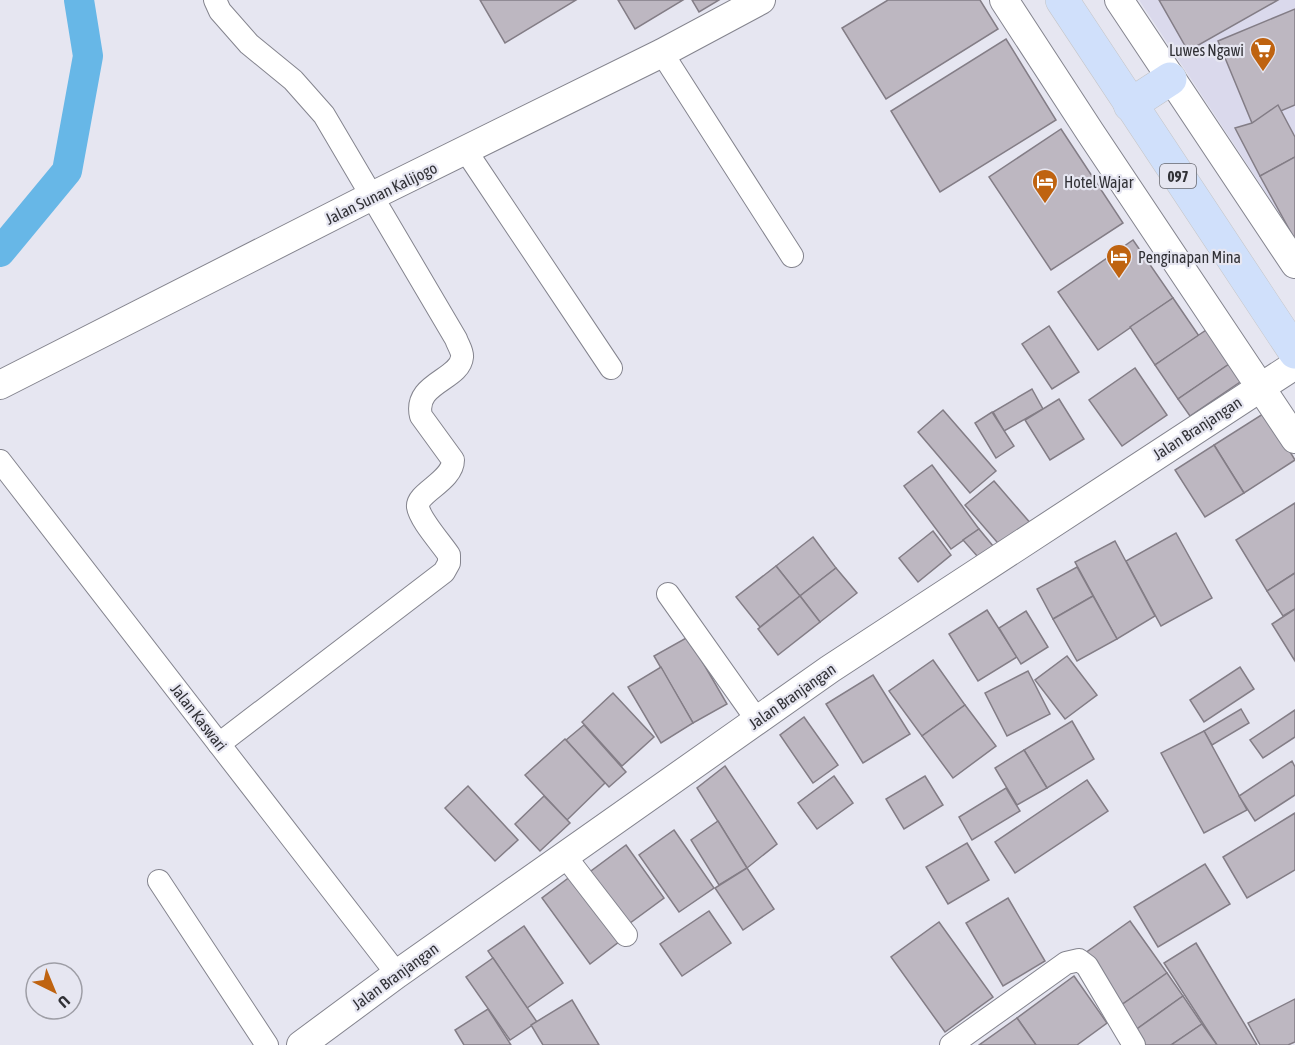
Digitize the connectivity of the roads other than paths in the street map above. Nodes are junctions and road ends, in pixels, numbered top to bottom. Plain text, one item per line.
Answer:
1 (215, 0) edge
2 (761, 0) edge
3 (1004, 0) edge
4 (1062, 0) edge
5 (1119, 0) edge
6 (662, 53) junction
7 (1170, 79) junction
8 (1130, 105) junction
9 (466, 151) junction
10 (372, 196) junction
11 (792, 256) dead end
12 (1295, 264) edge
13 (1295, 352) edge
14 (1295, 366) edge
15 (611, 368) dead end
16 (0, 385) edge
17 (1260, 388) junction
18 (1295, 439) edge
19 (0, 461) edge
20 (668, 594) dead end
21 (757, 720) junction
22 (219, 744) junction
23 (565, 856) junction
24 (159, 881) dead end
25 (626, 935) dead end
26 (397, 974) junction
27 (267, 1045) edge
28 (301, 1045) edge
29 (951, 1045) edge
30 (1134, 1045) edge

1 - 10 street
2 - 6 street, Jalan Sunan Kalijogo
3 - 17 street
4 - 8 main road, 097
5 - 7 street
6 - 9 street, Jalan Sunan Kalijogo
6 - 11 street
7 - 8 main road
7 - 12 street
8 - 13 main road, 097
9 - 10 street, Jalan Sunan Kalijogo
9 - 15 street
10 - 16 street, Jalan Sunan Kalijogo
10 - 22 street
14 - 17 street, Jalan Branjangan
17 - 18 street
17 - 21 street, Jalan Branjangan
19 - 22 street, Jalan Kaswari
20 - 21 street
21 - 23 street, Jalan Branjangan
22 - 26 street, Jalan Kaswari
23 - 25 street
23 - 26 street, Jalan Branjangan
24 - 27 street
26 - 28 street, Jalan Branjangan
29 - 30 street

